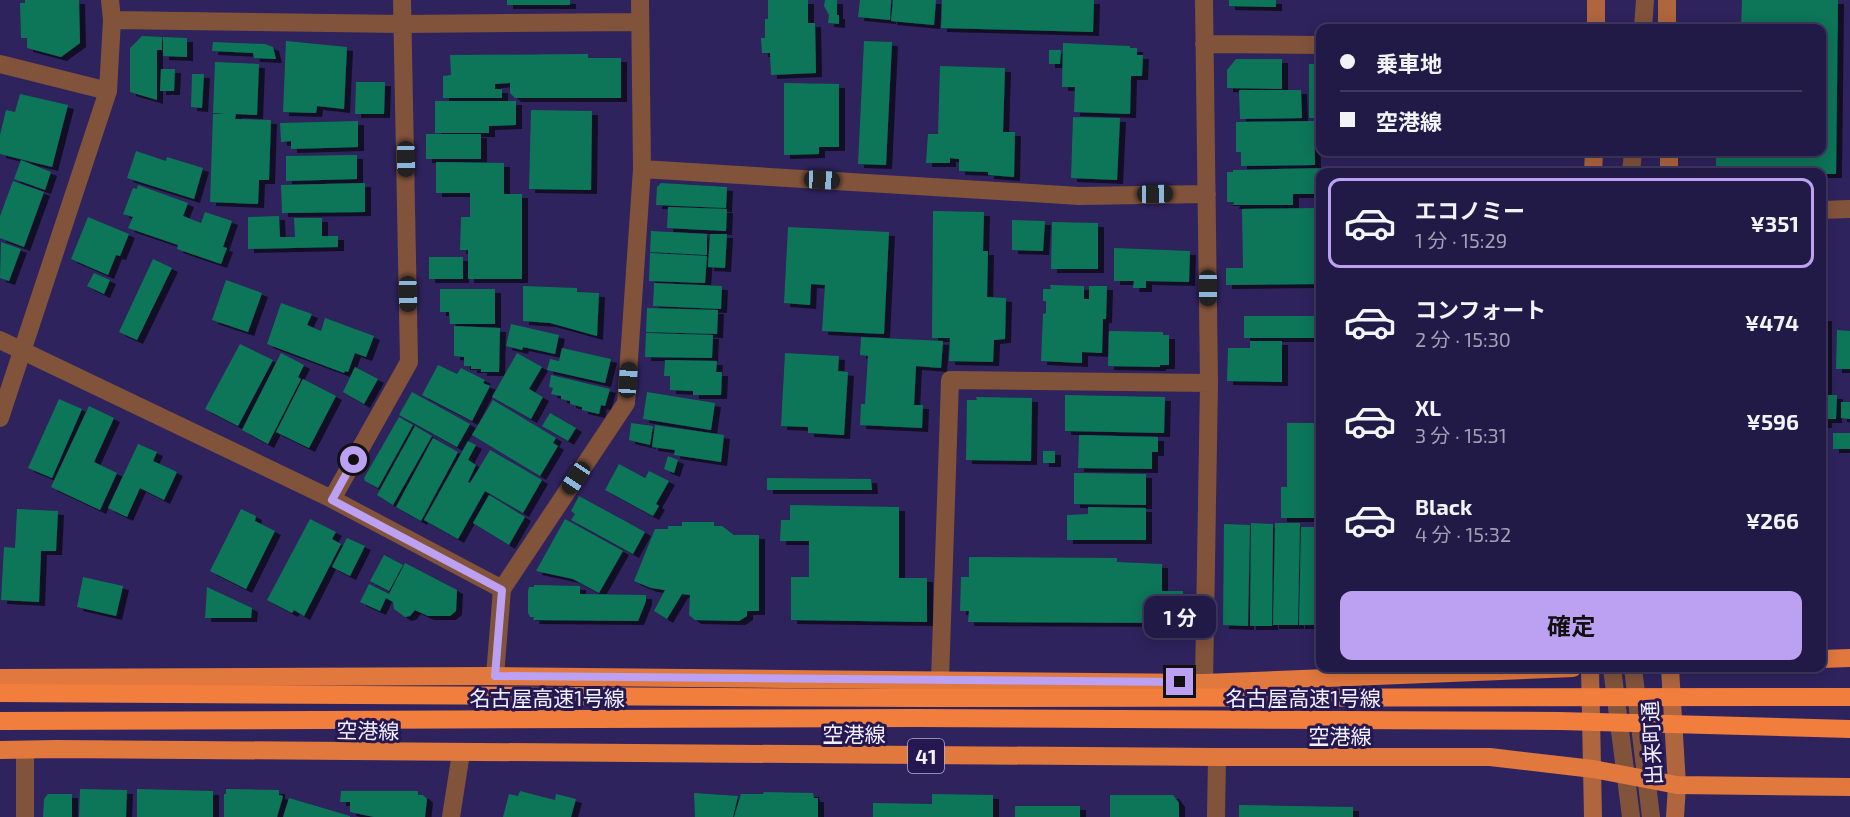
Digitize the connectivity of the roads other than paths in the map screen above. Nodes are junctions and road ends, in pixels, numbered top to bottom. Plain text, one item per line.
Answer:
1 (110, 0) edge
2 (402, 0) edge
3 (640, 0) edge
4 (1204, 0) edge
5 (1596, 0) edge
6 (1645, 0) edge
7 (1667, 0) edge
8 (112, 21) junction
9 (640, 22) junction
10 (403, 24) junction
11 (1596, 24) edge
12 (1642, 24) edge
13 (1667, 24) edge
14 (1204, 44) junction
15 (1316, 45) edge
16 (0, 64) edge
17 (108, 91) junction
18 (642, 169) junction
19 (1207, 194) junction
20 (1850, 209) edge
21 (1826, 210) edge
22 (0, 340) edge
23 (22, 350) junction
24 (1209, 383) junction
25 (0, 418) edge
26 (332, 500) junction
27 (502, 590) junction
28 (1850, 658) edge
29 (1826, 659) edge
30 (1468, 672) edge
31 (1590, 672) edge
32 (1612, 672) edge
33 (1634, 672) edge
34 (1670, 672) edge
35 (495, 676) junction
36 (0, 678) edge
37 (940, 680) junction
38 (1204, 682) junction
39 (0, 693) edge
40 (1850, 697) edge
41 (0, 721) edge
42 (1850, 729) edge
43 (0, 750) edge
44 (26, 751) junction
45 (461, 753) junction
46 (1217, 757) junction
47 (1593, 769) junction
48 (1624, 775) junction
49 (1647, 778) junction
50 (1677, 785) junction
51 (1850, 787) edge
52 (25, 817) edge
53 (451, 817) edge
54 (1216, 817) edge
55 (1593, 817) edge
56 (1630, 817) edge
57 (1651, 817) edge
58 (1675, 817) edge

1 - 8 street
2 - 10 street
3 - 9 street
4 - 14 street
5 - 11 main road
6 - 12 street
7 - 13 main road
8 - 10 street
8 - 17 street
9 - 10 street
9 - 18 street
10 - 26 street
14 - 15 street
14 - 19 street
16 - 17 street
17 - 23 street
18 - 19 street
18 - 27 street
19 - 24 street
20 - 21 street
22 - 23 street
23 - 25 street
23 - 26 street
24 - 37 street
24 - 38 street
26 - 27 street
27 - 35 street
28 - 29 highway
30 - 38 highway
31 - 47 main road
32 - 48 street
33 - 49 street
34 - 50 main road, 出来町通
35 - 36 highway
35 - 37 highway
37 - 38 highway
39 - 40 highway, 名古屋高速1号線, bridge
41 - 42 highway, 名古屋高速1号線, bridge
43 - 44 highway, 空港線 / 41
44 - 45 highway, 空港線 / 41
44 - 52 street
45 - 46 highway, 空港線 / 41
45 - 53 street
46 - 47 highway, 空港線 / 41
46 - 54 street
47 - 48 highway, 空港線 / 41
47 - 55 main road
48 - 49 highway, 空港線 / 41
48 - 56 street
49 - 50 highway, 空港線 / 41
49 - 57 street
50 - 51 highway, 空港線 / 41
50 - 58 main road, 出来町通

